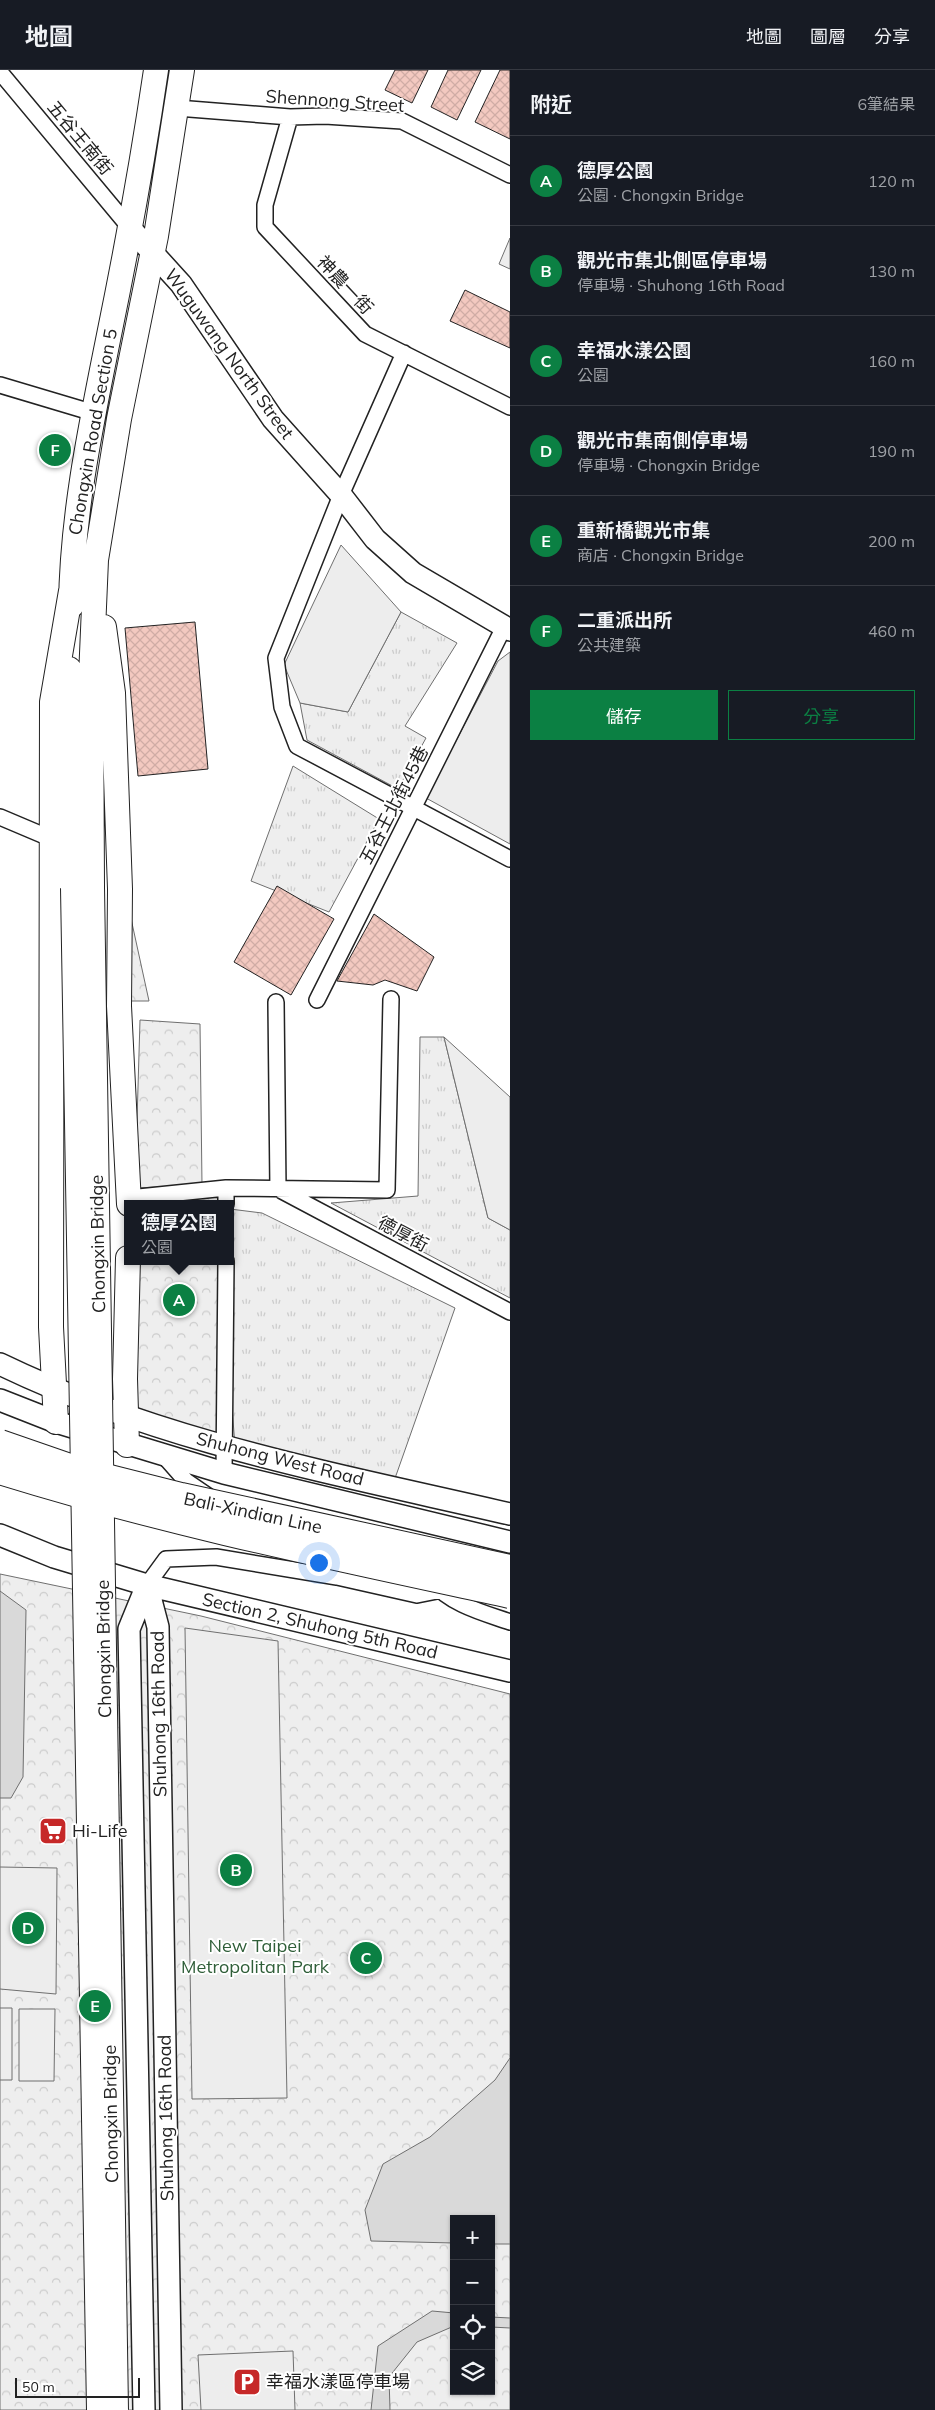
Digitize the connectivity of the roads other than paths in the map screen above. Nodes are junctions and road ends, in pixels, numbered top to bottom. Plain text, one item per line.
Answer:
1 (156, 70) edge
2 (182, 70) edge
3 (0, 72) edge
4 (176, 108) junction
5 (290, 117) junction
6 (510, 175) edge
7 (130, 228) junction
8 (154, 252) junction
9 (404, 352) junction
10 (0, 386) edge
11 (510, 407) edge
12 (94, 413) junction
13 (341, 495) junction
14 (96, 560) junction
15 (71, 591) junction
16 (508, 624) edge
17 (414, 808) junction
18 (0, 817) edge
19 (52, 839) junction
20 (510, 859) edge
21 (82, 888) junction
22 (391, 999) dead end
23 (317, 1000) dead end
24 (276, 1002) dead end
25 (226, 1188) junction
26 (278, 1189) junction
27 (129, 1200) edge
28 (136, 1200) edge
29 (226, 1200) edge
30 (128, 1265) edge
31 (226, 1265) edge
32 (510, 1312) edge
33 (0, 1364) edge
34 (54, 1389) junction
35 (0, 1400) edge
36 (126, 1418) junction
37 (56, 1422) junction
38 (0, 1444) edge
39 (127, 1445) junction
40 (225, 1447) junction
41 (164, 1456) junction
42 (0, 1470) edge
43 (224, 1473) junction
44 (510, 1514) edge
45 (0, 1535) edge
46 (510, 1542) edge
47 (510, 1569) edge
48 (147, 1585) junction
49 (439, 1590) junction
50 (510, 1593) edge
51 (510, 1622) edge
52 (504, 1671) edge
53 (99, 2410) edge
54 (116, 2410) edge
55 (144, 2410) edge
56 (171, 2410) edge

1 - 7 main road, Chongxin Road Section 5
2 - 4 main road, Chongxin Road Section 5
3 - 7 street, 五谷王南街
4 - 5 street, Shennong Street
4 - 8 main road, Chongxin Road Section 5
5 - 6 street, Shennong Street
5 - 9 street, 神農一街
7 - 8 street, Wuguwang North Street
7 - 12 main road, Chongxin Road Section 5
8 - 13 street, Wuguwang North Street
8 - 14 main road, Chongxin Road Section 5
9 - 11 street, 神農一街
9 - 13 street
10 - 12 street
12 - 15 main road, Chongxin Road Section 5
13 - 16 street, Wuguwang North Street
13 - 17 street
14 - 21 main road, Chongxin Road Section 5
14 - 27 main road
15 - 19 main road
15 - 21 main road, Chongxin Road Section 5
16 - 17 street, 五谷王北街45巷
17 - 20 street
17 - 23 street, 五谷王北街45巷
18 - 19 street
19 - 34 main road
21 - 53 main road, Chongxin Bridge, bridge
21 - 54 main road, Chongxin Bridge, bridge
22 - 26 street
24 - 26 street
25 - 26 street
25 - 28 street
25 - 29 street
26 - 32 street, 德厚街
30 - 36 main road
31 - 40 street
33 - 34 street, Shuhong West Road
34 - 36 street, Shuhong West Road
34 - 37 main road
35 - 37 street, Shuhong West Road
36 - 39 main road
36 - 40 street, Shuhong West Road
37 - 39 street, Shuhong West Road
38 - 47 highway, Bali-Xindian Line, bridge
39 - 41 street, Shuhong West Road
40 - 43 street
40 - 44 street, Shuhong West Road
41 - 43 street, Shuhong West Road
41 - 49 street
42 - 50 highway, Bali-Xindian Line, bridge
43 - 46 street, Shuhong West Road
45 - 48 street, Section 2, Shuhong 5th Road
48 - 49 street
48 - 52 street, Section 2, Shuhong 5th Road
48 - 55 street, Shuhong 16th Road
48 - 56 street, Shuhong 16th Road
49 - 50 street
49 - 51 street

